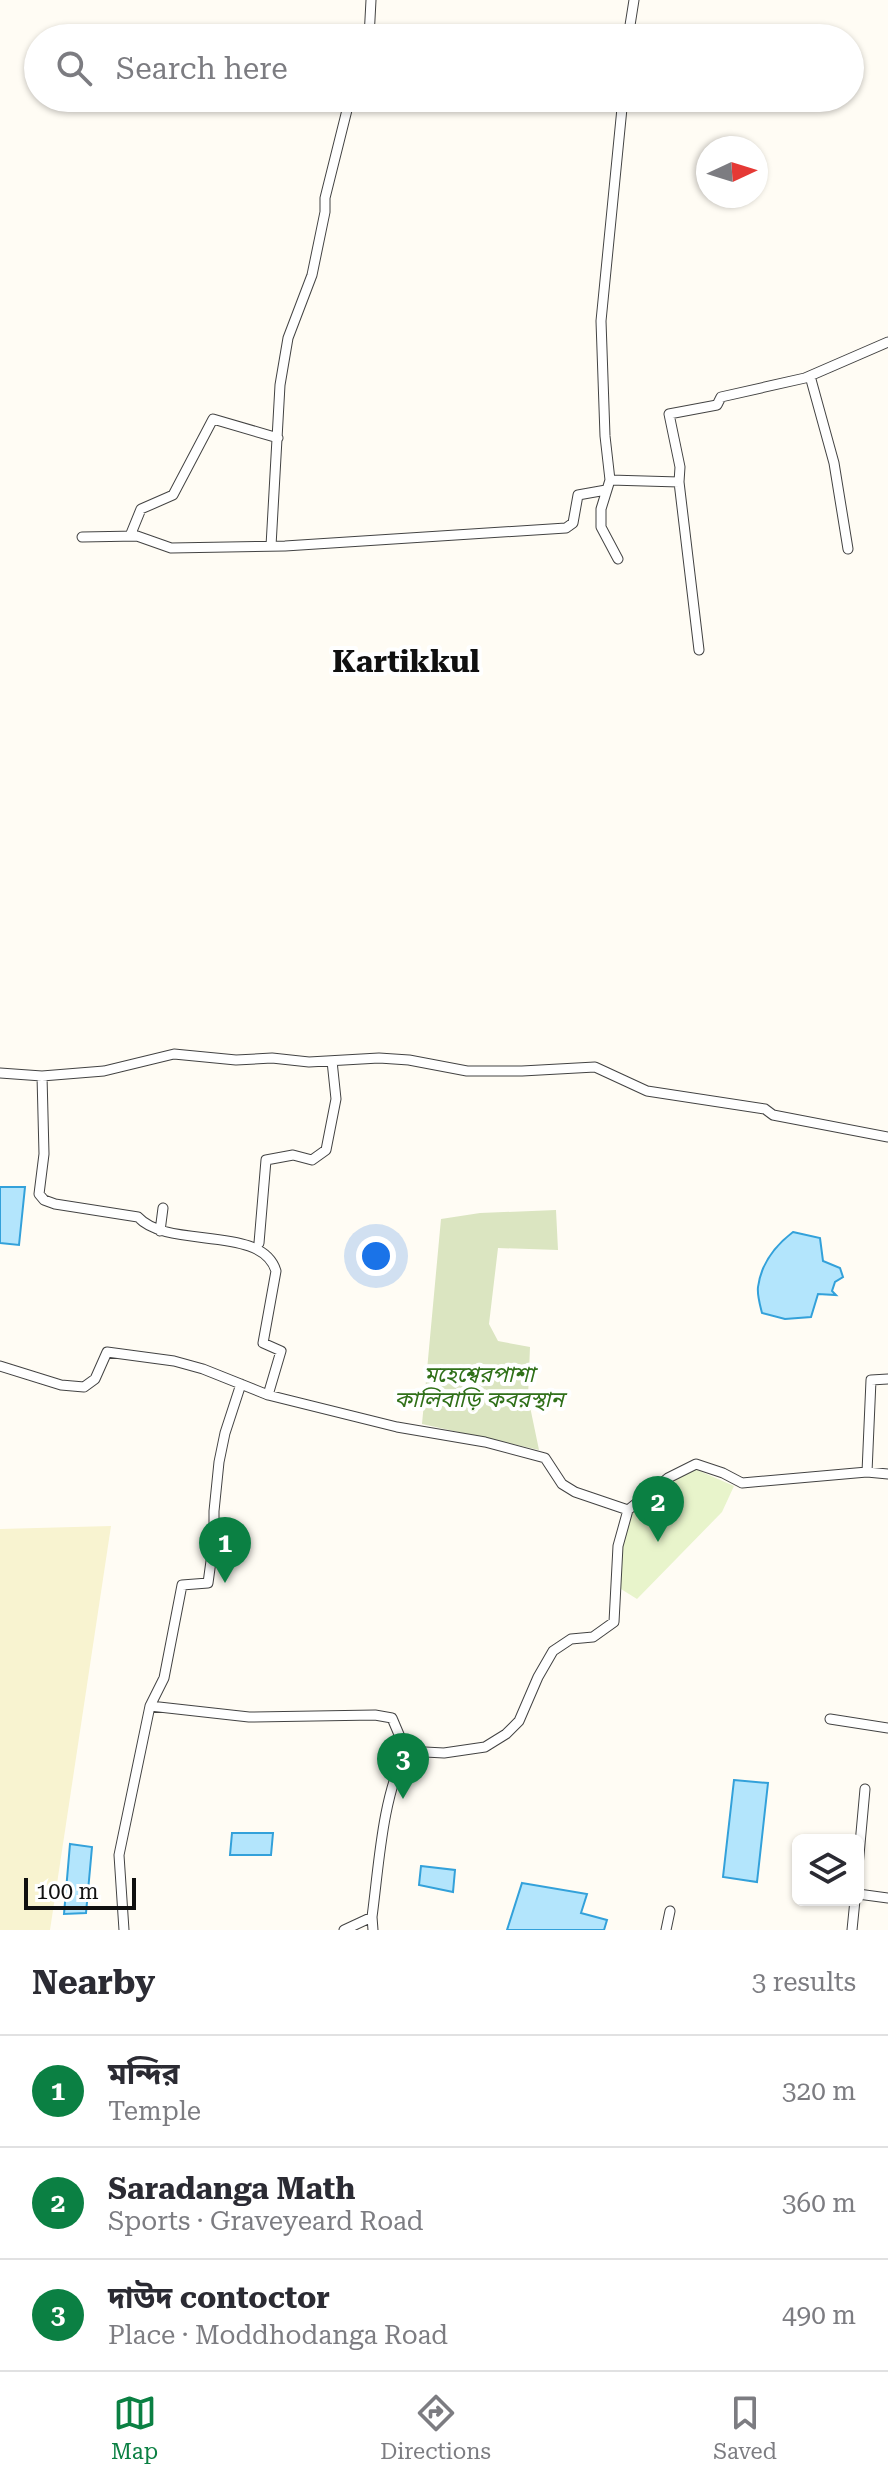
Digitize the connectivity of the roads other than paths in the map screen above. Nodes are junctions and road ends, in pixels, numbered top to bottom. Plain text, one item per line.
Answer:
1 (371, 0) edge
2 (634, 0) edge
3 (370, 24) edge
4 (630, 24) edge
5 (346, 112) edge
6 (622, 112) edge
7 (888, 342) edge
8 (810, 376) junction
9 (278, 438) junction
10 (610, 480) junction
11 (679, 482) junction
12 (606, 490) junction
13 (130, 536) junction
14 (82, 537) dead end
15 (271, 546) junction
16 (848, 549) dead end
17 (618, 559) dead end
18 (699, 650) dead end
19 (332, 1061) junction
20 (0, 1073) edge
21 (42, 1076) junction
22 (888, 1137) edge
23 (163, 1208) dead end
24 (160, 1231) junction
25 (259, 1243) dead end
26 (0, 1366) edge
27 (888, 1379) edge
28 (241, 1384) junction
29 (268, 1395) junction
30 (867, 1472) junction
31 (888, 1474) edge
32 (628, 1510) junction
33 (150, 1706) junction
34 (830, 1719) dead end
35 (888, 1728) edge
36 (406, 1751) junction
37 (865, 1789) dead end
38 (861, 1834) edge
39 (864, 1895) edge
40 (888, 1898) edge
41 (854, 1906) edge
42 (670, 1911) dead end
43 (372, 1917) junction
44 (125, 1930) edge
45 (344, 1930) edge
46 (373, 1930) edge
47 (666, 1930) edge
48 (852, 1930) edge

1 - 3 street
2 - 4 street
5 - 9 street
6 - 10 street
7 - 8 street
8 - 11 street
8 - 16 street
9 - 13 street
9 - 15 street
10 - 11 street
10 - 12 street
11 - 18 street
12 - 15 street
12 - 17 street
13 - 14 street
13 - 15 street
19 - 21 street
19 - 22 street
19 - 25 street
20 - 21 street
21 - 24 street
23 - 24 street
24 - 29 street
26 - 28 street
27 - 30 street
28 - 29 street
28 - 33 street
29 - 32 street
30 - 31 street
30 - 32 street
32 - 36 street
33 - 36 street
33 - 44 street
34 - 35 street
36 - 43 street
37 - 38 street
39 - 40 street
41 - 48 street
42 - 47 street
43 - 45 street
43 - 46 street

